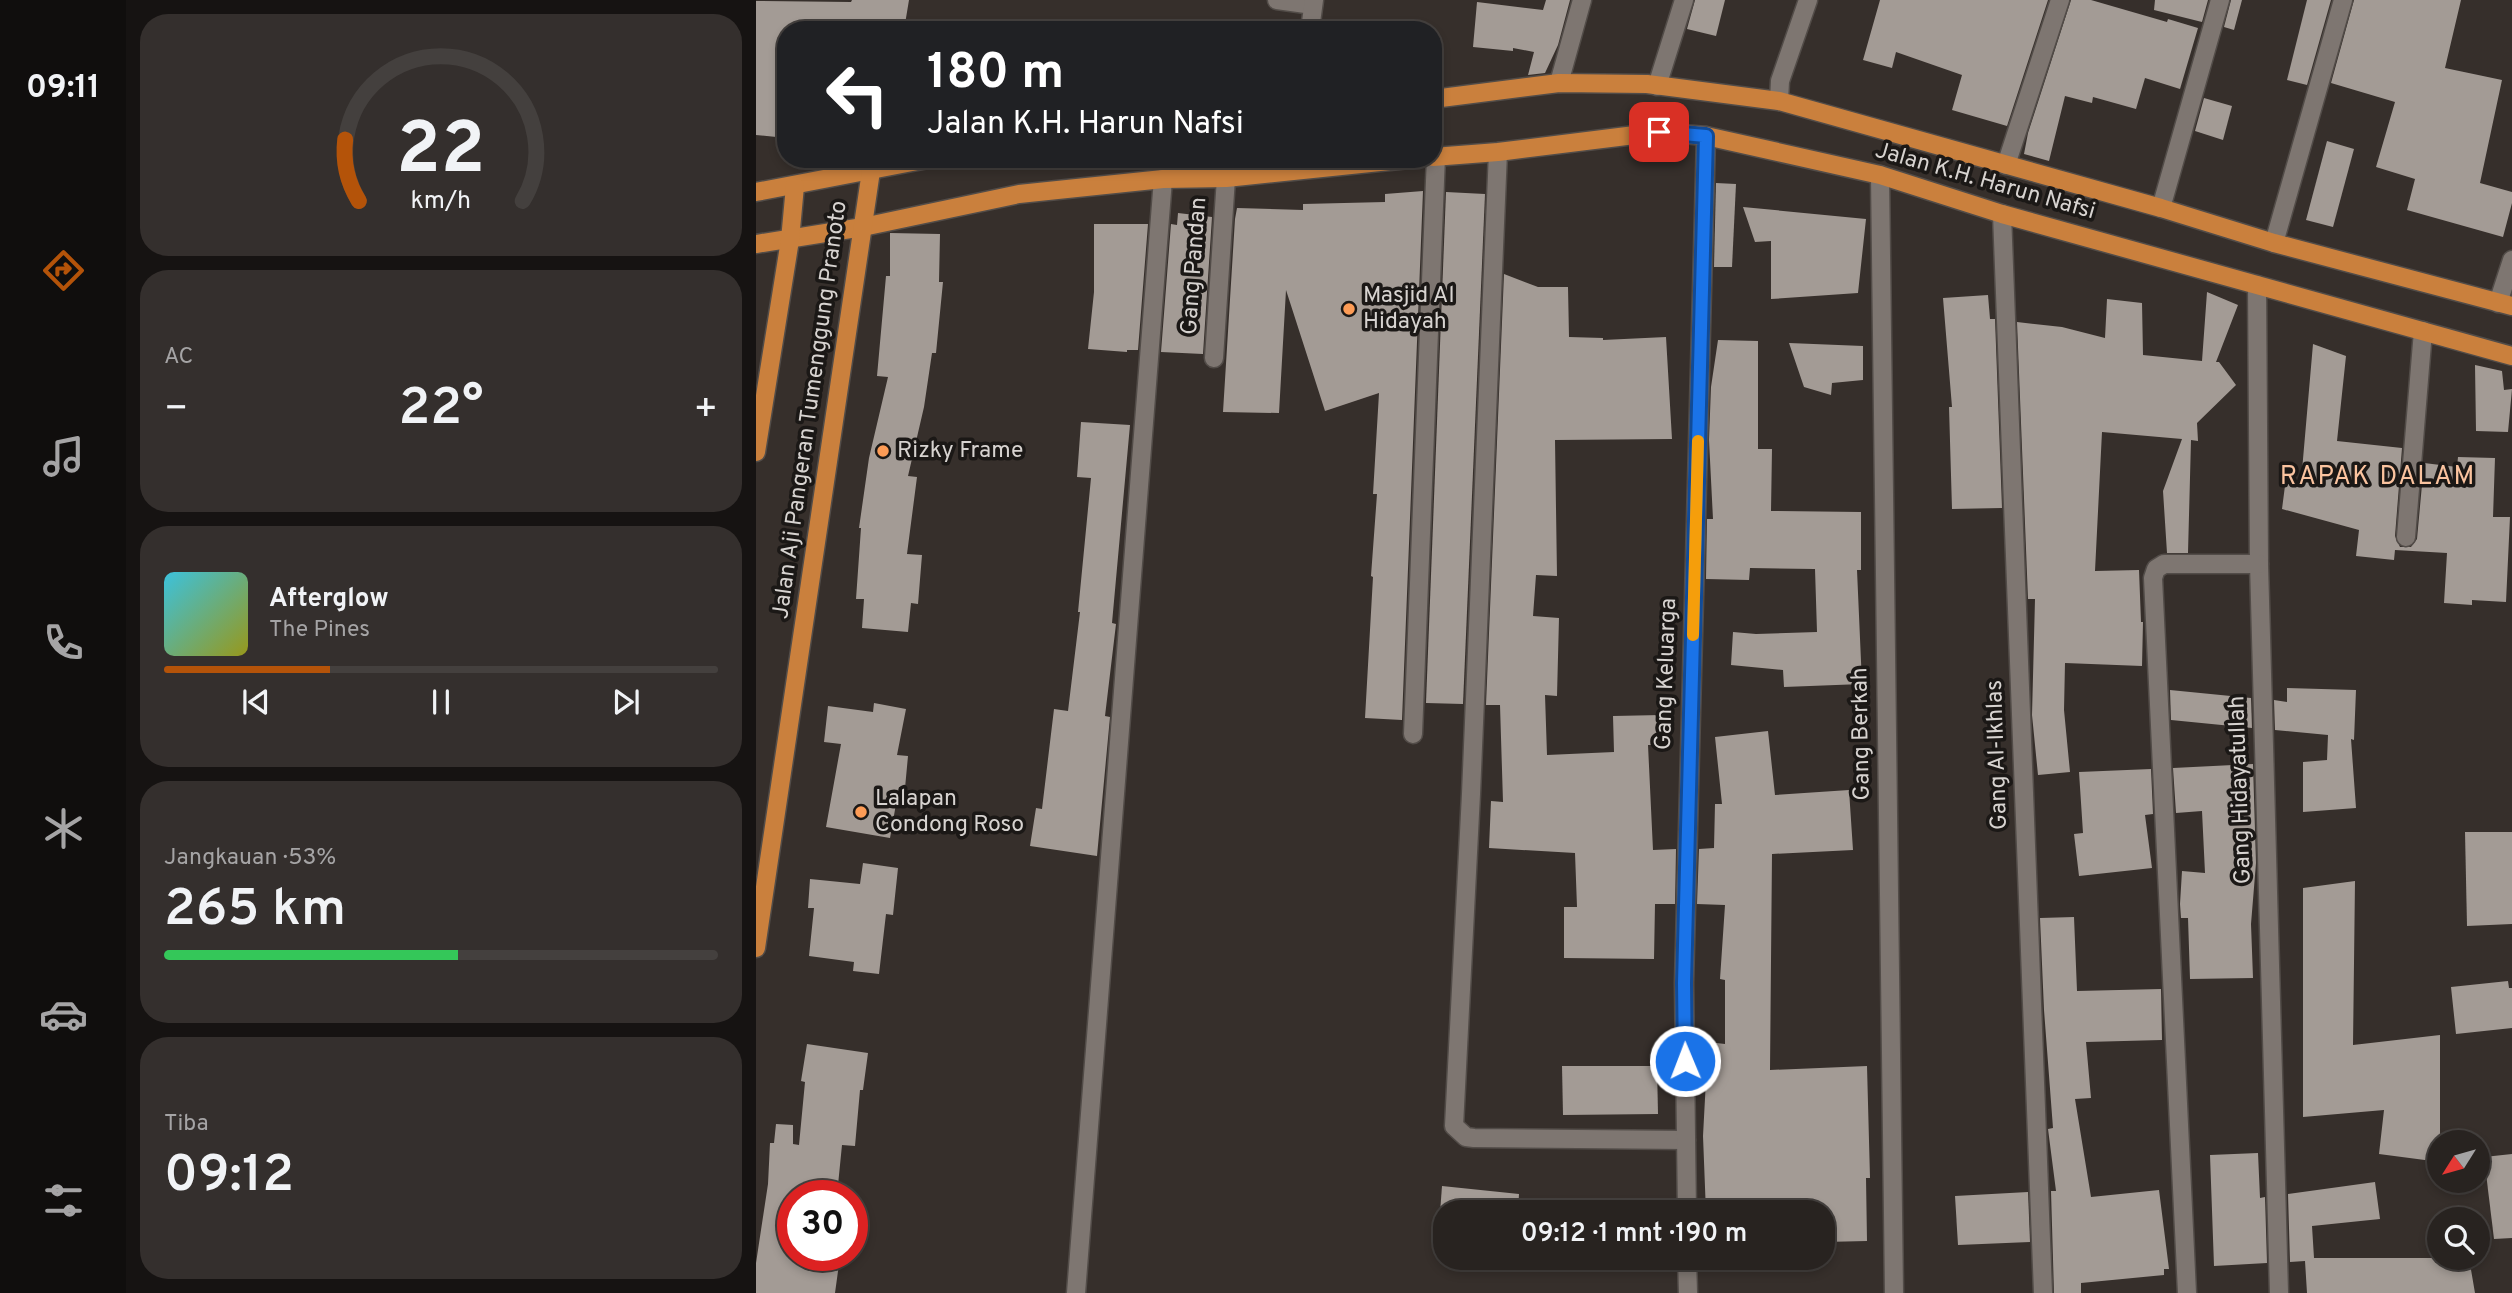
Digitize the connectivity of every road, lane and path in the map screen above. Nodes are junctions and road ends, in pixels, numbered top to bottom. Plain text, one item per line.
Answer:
1 (1277, 0) edge
2 (1582, 0) edge
3 (1684, 0) edge
4 (1808, 0) edge
5 (2060, 0) edge
6 (2220, 0) edge
7 (2343, 0) edge
8 (1312, 12) edge
9 (1559, 83) junction
10 (1657, 86) junction
11 (1442, 98) edge
12 (1779, 101) junction
13 (1706, 136) junction
14 (1499, 152) junction
15 (1442, 156) edge
16 (2007, 164) junction
17 (885, 168) edge
18 (1322, 168) edge
19 (1435, 168) edge
20 (871, 171) junction
21 (1880, 175) junction
22 (1226, 178) junction
23 (1163, 179) junction
24 (795, 186) junction
25 (756, 192) edge
26 (2161, 208) junction
27 (2002, 214) junction
28 (863, 227) junction
29 (790, 240) junction
30 (2274, 243) junction
31 (756, 244) edge
32 (2512, 260) edge
33 (2257, 285) junction
34 (2505, 305) edge
35 (2423, 331) junction
36 (2512, 356) edge
37 (1214, 358) dead end
38 (756, 452) edge
39 (2406, 537) dead end
40 (2259, 564) junction
41 (1413, 734) dead end
42 (756, 948) edge
43 (1686, 1140) junction
44 (1687, 1200) edge
45 (1687, 1270) edge
46 (1076, 1293) edge
47 (1688, 1293) edge
48 (1894, 1293) edge
49 (2043, 1293) edge
50 (2187, 1293) edge
51 (2279, 1293) edge

1 - 8 street
2 - 9 street
3 - 10 street
4 - 12 street
5 - 16 street
6 - 26 street
7 - 30 street
9 - 10 main road, Jalan K.H. Harun Nafsi
9 - 11 main road, Jalan K.H. Harun Nafsi
10 - 12 main road, Jalan K.H. Harun Nafsi
12 - 16 main road, Jalan K.H. Harun Nafsi
13 - 14 main road, Jalan K.H. Harun Nafsi
13 - 21 main road, Jalan K.H. Harun Nafsi
13 - 43 street, Gang Keluarga
14 - 15 main road, Jalan K.H. Harun Nafsi
14 - 43 street
16 - 26 main road, Jalan K.H. Harun Nafsi
17 - 20 main road
18 - 22 main road
19 - 41 street
20 - 24 main road
20 - 28 main road, Jalan Aji Pangeran Tumenggung Pranoto
21 - 27 main road, Jalan K.H. Harun Nafsi
21 - 48 street, Gang Berkah
22 - 23 main road
22 - 37 street, Gang Pandan
23 - 28 main road
23 - 46 street
24 - 25 main road
24 - 29 main road, Jalan Aji Pangeran Tumenggung Pranoto
26 - 30 main road, Jalan K.H. Harun Nafsi
27 - 33 main road, Jalan K.H. Harun Nafsi
27 - 49 street, Gang Al-Ikhlas
28 - 29 main road
28 - 42 main road, Jalan Aji Pangeran Tumenggung Pranoto
29 - 31 main road
29 - 38 main road, Jalan Aji Pangeran Tumenggung Pranoto
30 - 34 main road, Jalan K.H. Harun Nafsi
32 - 34 street
33 - 35 main road, Jalan K.H. Harun Nafsi
33 - 40 street, Gang Hidayatullah
35 - 36 main road, Jalan K.H. Harun Nafsi
35 - 39 street
40 - 50 street
40 - 51 street, Gang Hidayatullah
43 - 44 street, Gang Keluarga
45 - 47 street

